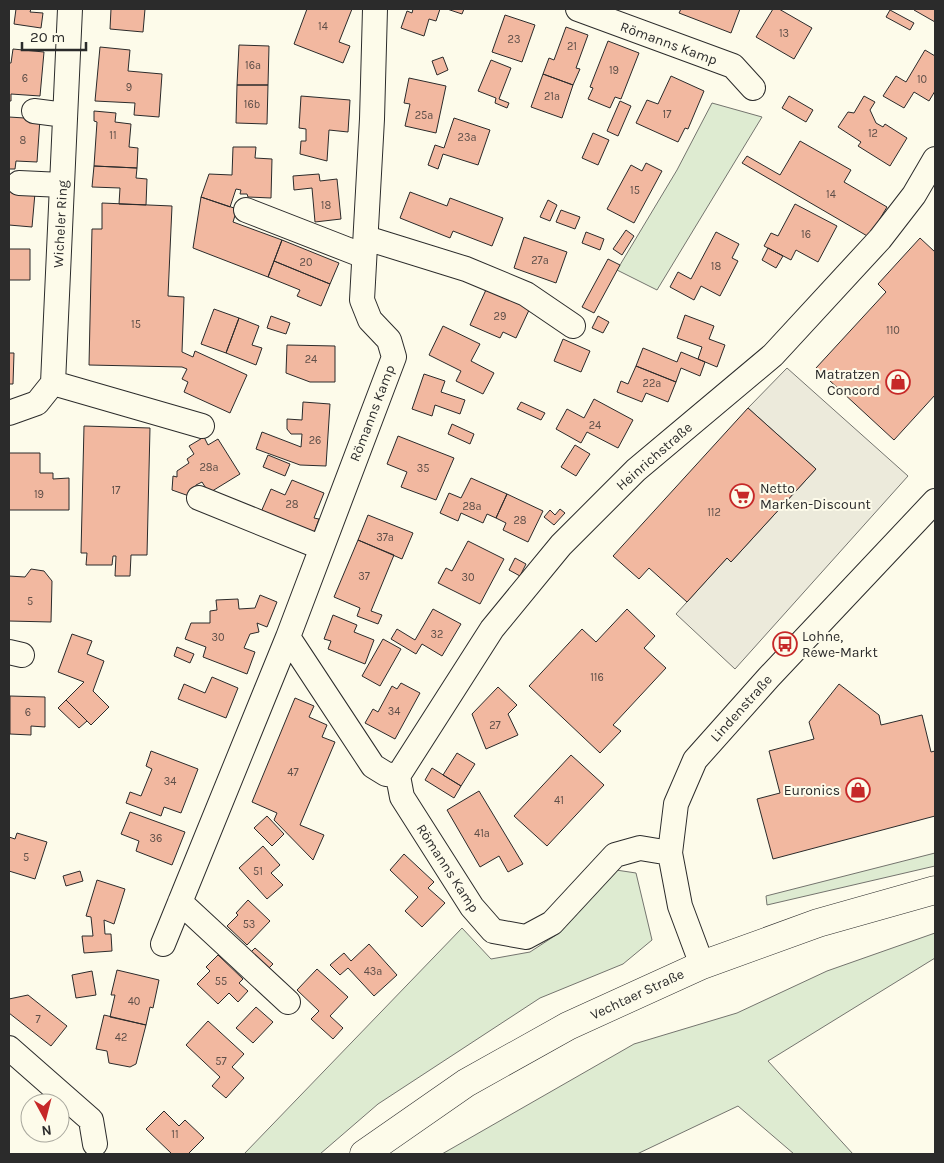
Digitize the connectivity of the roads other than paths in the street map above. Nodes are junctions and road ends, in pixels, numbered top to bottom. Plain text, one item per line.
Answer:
1 (70, 9) edge
2 (376, 9) edge
3 (578, 9) edge
4 (753, 88) dead end
5 (34, 111) dead end
6 (65, 115) junction
7 (935, 159) edge
8 (19, 183) dead end
9 (62, 185) junction
10 (246, 210) dead end
11 (365, 247) junction
12 (573, 326) dead end
13 (53, 383) junction
14 (9, 412) edge
15 (202, 426) dead end
16 (199, 498) dead end
17 (935, 501) edge
18 (320, 546) junction
19 (288, 637) junction
20 (398, 776) junction
21 (670, 852) junction
22 (935, 890) edge
23 (180, 902) junction
24 (163, 944) dead end
25 (702, 965) junction
26 (288, 1002) dead end
27 (9, 1048) edge
28 (95, 1144) dead end
29 (364, 1154) edge

1 - 6 street, Wicheler Ring
2 - 11 street, Römanns Kamp
3 - 4 street, Römanns Kamp
5 - 6 street
6 - 9 street, Wicheler Ring
7 - 20 street, Heinrichstraße
8 - 9 street
9 - 13 street, Wicheler Ring
10 - 11 street
11 - 12 street
11 - 18 street, Römanns Kamp
13 - 14 street
13 - 15 street
16 - 18 street
17 - 21 street, Lindenstraße
18 - 19 street, Römanns Kamp
19 - 20 street
19 - 23 street, Römanns Kamp
20 - 21 street, Römanns Kamp
21 - 25 street, Lindenstraße
22 - 25 main road, Vechtaer Straße
23 - 24 street, Römanns Kamp
23 - 26 street
25 - 29 main road, Vechtaer Straße
27 - 28 street

